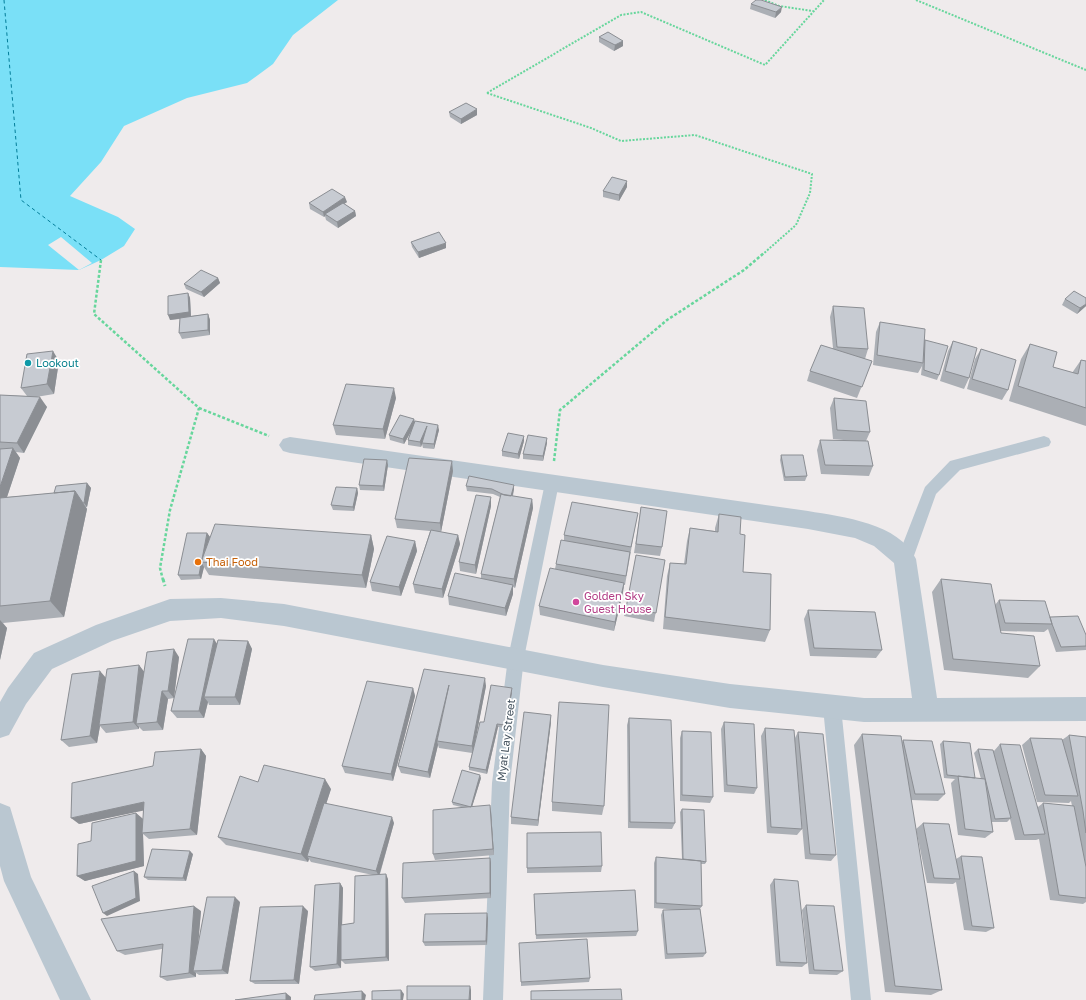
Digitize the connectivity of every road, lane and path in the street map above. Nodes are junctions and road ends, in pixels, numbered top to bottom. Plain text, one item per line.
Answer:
1 (765, 0) edge
2 (824, 0) edge
3 (916, 0) edge
4 (814, 11) junction
5 (1086, 70) edge
6 (101, 260) dead end
7 (199, 408) junction
8 (1044, 442) dead end
9 (290, 445) joint
10 (552, 483) junction
11 (905, 559) junction
12 (170, 610) junction
13 (516, 658) junction
14 (832, 707) junction
15 (1086, 709) edge
16 (926, 710) junction
17 (0, 726) edge
18 (0, 816) edge
19 (76, 1000) edge
20 (493, 1000) edge
21 (860, 1000) edge

1 - 4 path
2 - 4 path
3 - 5 path
4 - 10 path
6 - 7 path
7 - 9 path
7 - 12 path
8 - 11 lane
9 - 10 street
10 - 11 street
10 - 13 lane, Myat Lay Street
11 - 16 street
12 - 13 street
12 - 17 street
13 - 14 street
13 - 20 lane, Myat Lay Street
14 - 16 street
14 - 21 lane
15 - 16 street
18 - 19 street

